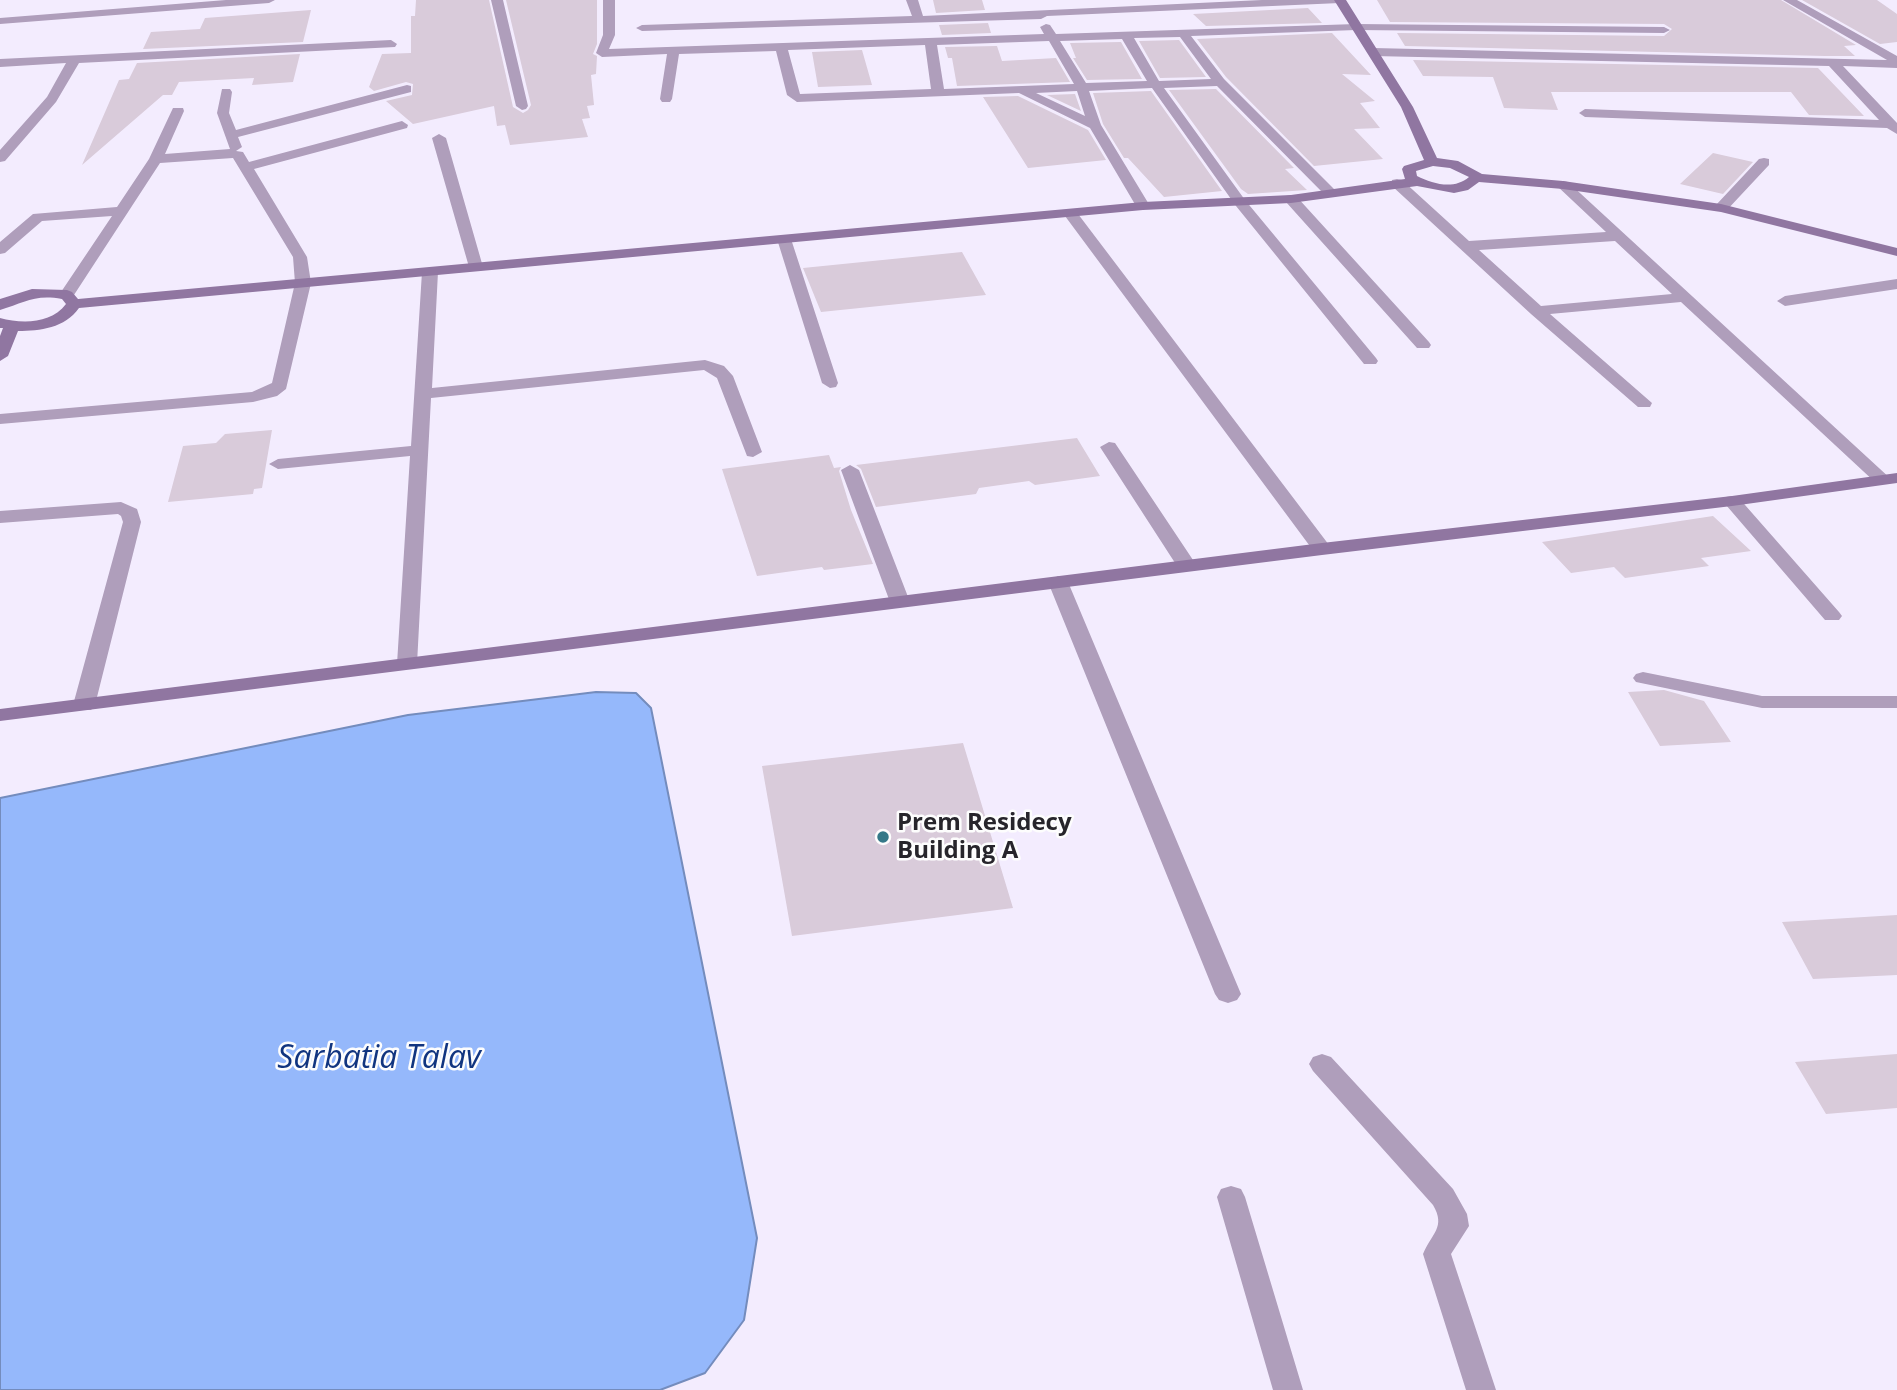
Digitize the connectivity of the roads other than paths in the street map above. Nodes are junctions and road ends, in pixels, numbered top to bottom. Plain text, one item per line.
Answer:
1 (269, 0) edge
2 (497, 0) edge
3 (609, 0) edge
4 (912, 0) edge
5 (1033, 0) edge
6 (1340, 0) edge
7 (1789, 0) edge
8 (1153, 4) edge
9 (1040, 15) junction
10 (919, 20) junction
11 (0, 21) edge
12 (860, 22) junction
13 (1356, 27) junction
14 (642, 28) dead end
15 (1664, 30) dead end
16 (1183, 33) junction
17 (1126, 35) junction
18 (1051, 37) junction
19 (930, 41) junction
20 (391, 44) dead end
21 (869, 44) junction
22 (781, 46) junction
23 (674, 50) junction
24 (1373, 52) junction
25 (75, 59) junction
26 (0, 63) edge
27 (1833, 63) junction
28 (1897, 63) edge
29 (1220, 82) junction
30 (1154, 84) junction
31 (1082, 87) junction
32 (407, 89) dead end
33 (1020, 90) junction
34 (226, 92) dead end
35 (938, 93) junction
36 (666, 99) dead end
37 (522, 106) dead end
38 (178, 111) dead end
39 (1585, 113) dead end
40 (402, 125) dead end
41 (1095, 125) junction
42 (1893, 128) edge
43 (232, 135) junction
44 (439, 138) dead end
45 (0, 158) edge
46 (156, 159) junction
47 (242, 161) junction
48 (1432, 162) junction
49 (1764, 162) dead end
50 (1476, 178) junction
51 (1417, 182) junction
52 (1397, 183) junction
53 (1563, 185) junction
54 (1329, 192) junction
55 (1291, 199) junction
56 (1238, 203) junction
57 (1143, 206) junction
58 (1721, 208) junction
59 (122, 211) junction
60 (1070, 213) junction
61 (1618, 236) junction
62 (784, 239) junction
63 (1467, 246) junction
64 (0, 250) edge
65 (1897, 252) edge
66 (476, 267) junction
67 (430, 272) junction
68 (303, 283) junction
69 (1897, 284) edge
70 (1684, 297) junction
71 (71, 300) junction
72 (2, 301) edge
73 (1785, 301) dead end
74 (1537, 311) junction
75 (6, 324) edge
76 (1423, 345) dead end
77 (0, 356) edge
78 (1370, 360) dead end
79 (830, 383) dead end
80 (424, 394) junction
81 (1644, 403) dead end
82 (0, 419) edge
83 (1109, 447) dead end
84 (420, 450) junction
85 (753, 452) dead end
86 (278, 464) dead end
87 (850, 470) dead end
88 (1890, 479) edge
89 (1732, 501) junction
90 (0, 517) edge
91 (1322, 549) junction
92 (1187, 566) junction
93 (1058, 582) junction
94 (900, 602) junction
95 (1832, 615) dead end
96 (407, 664) junction
97 (1643, 678) dead end
98 (1897, 702) edge
99 (84, 705) junction
100 (0, 715) edge
101 (1228, 995) dead end
102 (1322, 1064) dead end
103 (1231, 1197) dead end
104 (1288, 1390) edge
105 (1480, 1390) edge

1 - 11 street
2 - 37 street
3 - 23 street
4 - 10 street
5 - 9 street
6 - 8 street
6 - 13 street
7 - 28 street
8 - 9 street
9 - 10 street
9 - 18 street
10 - 12 street
12 - 14 street
12 - 21 street
13 - 15 street
13 - 16 street
13 - 24 street
16 - 17 street
16 - 29 street
17 - 18 street
17 - 30 street
18 - 19 street
18 - 31 street
19 - 21 street
19 - 35 street
20 - 25 street
21 - 22 street
22 - 23 street
22 - 35 street
23 - 36 street
24 - 27 street
24 - 48 street
25 - 26 street
25 - 45 street
27 - 28 street
27 - 42 street
29 - 30 street
29 - 54 street
30 - 31 street
30 - 56 street
31 - 33 street
31 - 41 street
32 - 43 street
33 - 35 street
33 - 41 street
34 - 43 street
38 - 46 street
39 - 42 street
40 - 47 street
41 - 57 street
43 - 47 street
44 - 66 street
46 - 47 street
46 - 59 street
47 - 68 street
48 - 50 street
48 - 51 street
49 - 58 street
50 - 51 street
50 - 53 street
51 - 52 street
52 - 54 street
52 - 63 street
53 - 58 street
53 - 61 street
54 - 55 street
55 - 56 street
55 - 76 street
56 - 57 street
56 - 78 street
57 - 60 street
58 - 65 street
59 - 64 street
59 - 71 street
60 - 62 street
60 - 91 street
61 - 63 street
61 - 70 street
62 - 66 street
62 - 79 street
63 - 74 street
66 - 67 street
67 - 68 street
67 - 80 street
68 - 71 street
68 - 82 street
69 - 73 street
70 - 74 street
70 - 88 street
71 - 72 street
71 - 75 street
74 - 81 street
75 - 77 street
80 - 84 street
80 - 85 street
83 - 92 street
84 - 86 street
84 - 96 street
87 - 94 street
88 - 89 street
89 - 91 street
89 - 95 street
90 - 99 street
91 - 92 street
92 - 93 street
93 - 94 street
93 - 101 street
94 - 96 street
96 - 99 street
97 - 98 street
99 - 100 street
102 - 105 street
103 - 104 street

